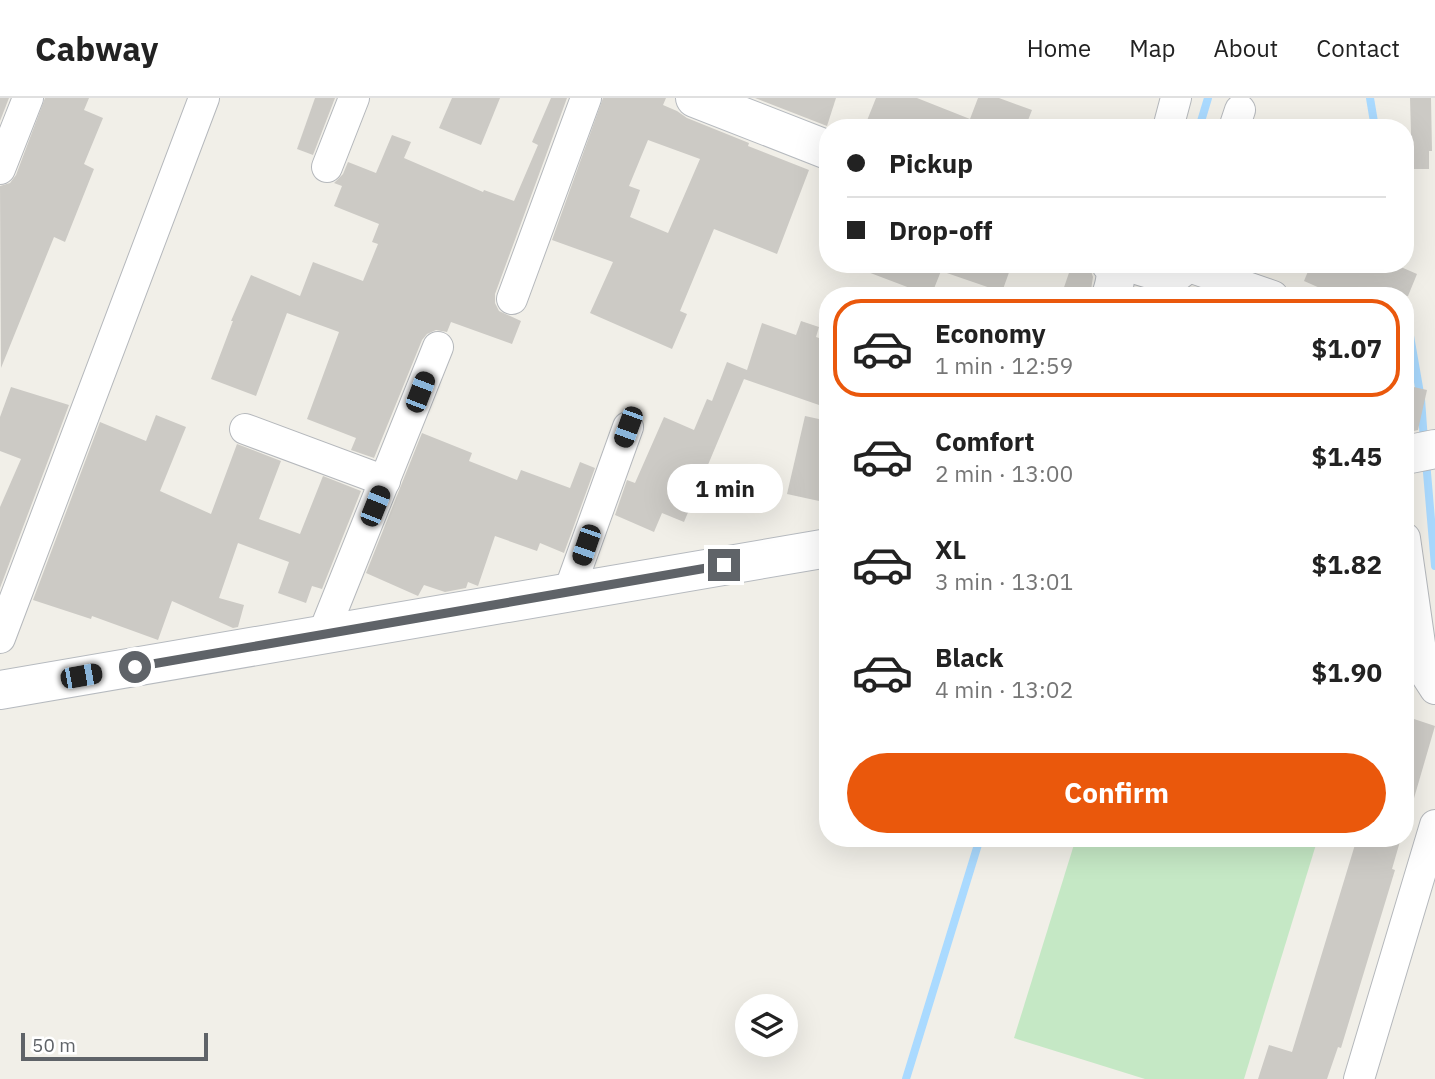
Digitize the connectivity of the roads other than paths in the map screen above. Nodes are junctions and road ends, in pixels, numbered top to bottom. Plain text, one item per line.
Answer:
1 (28, 98) edge
2 (204, 98) edge
3 (354, 98) edge
4 (586, 98) edge
5 (695, 98) edge
6 (1176, 98) edge
7 (1170, 119) edge
8 (819, 146) edge
9 (327, 167) dead end
10 (0, 169) edge
11 (1194, 273) edge
12 (1242, 287) edge
13 (512, 299) dead end
14 (438, 347) dead end
15 (628, 427) dead end
16 (245, 429) dead end
17 (385, 481) junction
18 (819, 550) edge
19 (569, 592) junction
20 (1414, 601) edge
21 (323, 634) junction
22 (0, 638) edge
23 (0, 690) edge
24 (1435, 690) edge
25 (1435, 825) edge
26 (1359, 1079) edge

1 - 10 street
2 - 22 street
3 - 9 street
4 - 13 street
5 - 8 main road
6 - 7 street
11 - 12 street
14 - 17 street
15 - 19 street
16 - 17 street
17 - 21 street
18 - 19 main road
19 - 21 main road
20 - 24 street
21 - 23 main road
25 - 26 street

